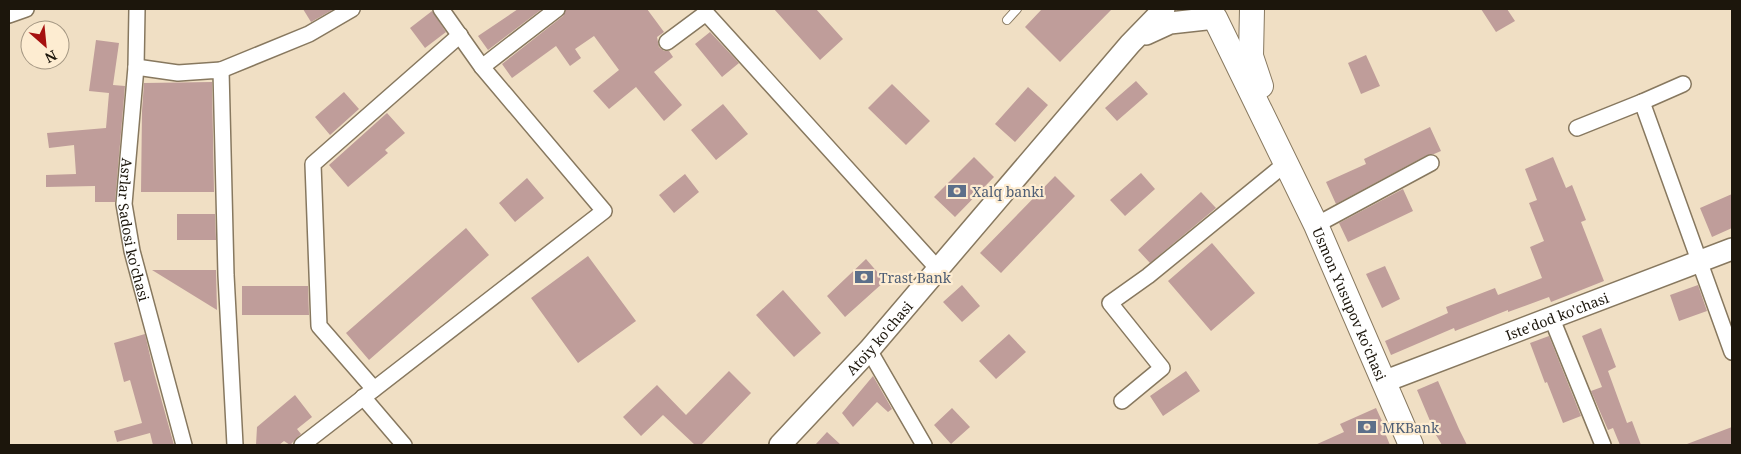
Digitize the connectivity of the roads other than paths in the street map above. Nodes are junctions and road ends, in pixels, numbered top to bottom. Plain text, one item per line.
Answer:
1 (26, 9) edge
2 (137, 9) edge
3 (352, 9) edge
4 (441, 9) edge
5 (557, 9) edge
6 (1018, 9) edge
7 (1164, 9) edge
8 (1247, 9) edge
9 (1252, 9) edge
10 (709, 11) edge
11 (1208, 13) edge
12 (9, 15) edge
13 (1008, 20) dead end
14 (460, 35) junction
15 (667, 42) dead end
16 (1130, 44) junction
17 (136, 67) junction
18 (482, 67) junction
19 (221, 70) junction
20 (1683, 84) dead end
21 (1642, 102) junction
22 (1577, 128) dead end
23 (1431, 163) dead end
24 (1285, 164) junction
25 (1316, 225) junction
26 (1732, 248) edge
27 (1700, 260) junction
28 (938, 269) junction
29 (1552, 318) junction
30 (869, 350) junction
31 (1732, 352) edge
32 (1382, 382) junction
33 (369, 393) junction
34 (1122, 401) dead end
35 (184, 445) edge
36 (235, 445) edge
37 (302, 445) edge
38 (404, 445) edge
39 (780, 445) edge
40 (924, 445) edge
41 (1411, 445) edge
42 (1603, 445) edge

1 - 12 street
2 - 17 street, Asrlar Sadosi ko'chasi
3 - 19 street
4 - 14 street
5 - 18 street
6 - 13 lane
7 - 16 street, Atoiy ko'chasi
8 - 11 main road
9 - 24 main road, Usmon Yusupov ko'chasi
10 - 15 street
10 - 28 street
11 - 16 street, Atoiy ko'chasi
11 - 24 main road, Usmon Yusupov ko'chasi
14 - 18 street
14 - 33 street
16 - 28 street, Atoiy ko'chasi
17 - 19 street
17 - 35 street, Asrlar Sadosi ko'chasi
18 - 33 street
19 - 36 street
20 - 21 street
21 - 22 street
21 - 27 street
23 - 25 street
24 - 25 main road, Usmon Yusupov ko'chasi
24 - 34 street
25 - 32 main road, Usmon Yusupov ko'chasi
26 - 27 street, Iste'dod ko'chasi
27 - 29 street, Iste'dod ko'chasi
27 - 31 street
28 - 30 street, Atoiy ko'chasi
29 - 32 street, Iste'dod ko'chasi
29 - 42 street
30 - 39 street, Atoiy ko'chasi
30 - 40 street
32 - 41 main road, Usmon Yusupov ko'chasi
33 - 37 street
33 - 38 street

